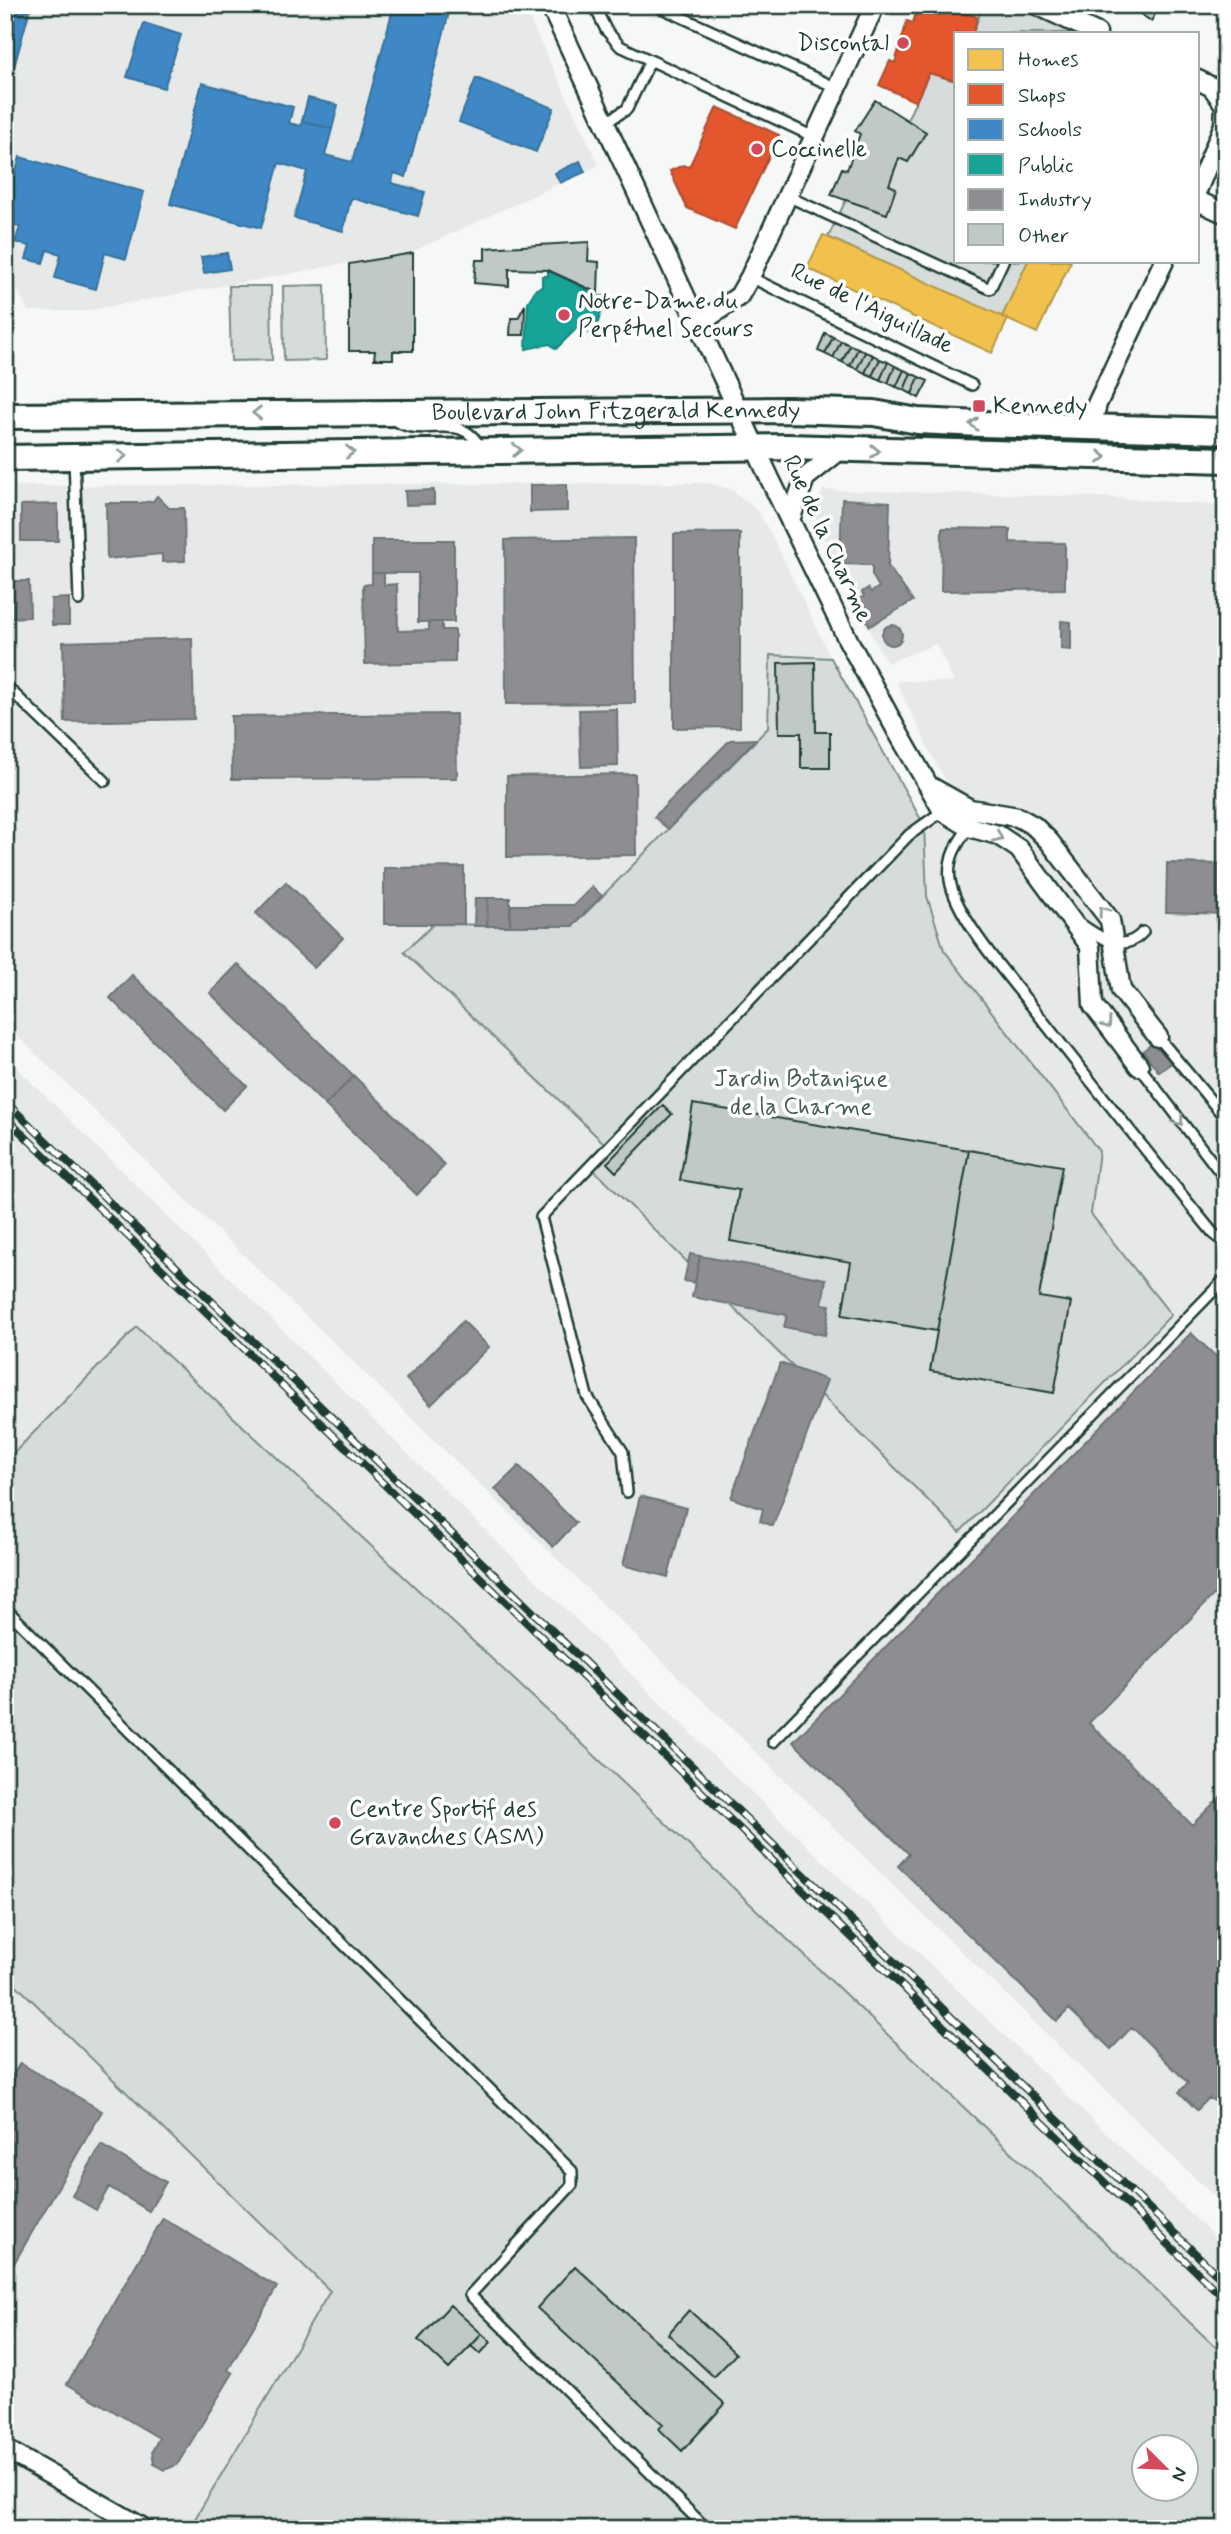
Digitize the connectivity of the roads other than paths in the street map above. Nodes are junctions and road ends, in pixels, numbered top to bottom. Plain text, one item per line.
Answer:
1 (550, 5) edge
2 (594, 5) edge
3 (654, 5) edge
4 (876, 5) edge
5 (1037, 5) edge
6 (1095, 32) edge
7 (650, 61) junction
8 (1200, 81) edge
9 (838, 88) junction
10 (1226, 104) edge
11 (605, 122) junction
12 (814, 137) junction
13 (1200, 183) edge
14 (787, 196) junction
15 (1200, 202) edge
16 (1226, 214) edge
17 (1003, 262) edge
18 (1164, 262) edge
19 (750, 277) junction
20 (699, 324) junction
21 (972, 385) dead end
22 (741, 411) junction
23 (386, 414) junction
24 (5, 416) edge
25 (1091, 427) junction
26 (1226, 430) edge
27 (758, 448) junction
28 (840, 450) junction
29 (482, 451) junction
30 (74, 456) junction
31 (5, 458) edge
32 (1226, 460) edge
33 (790, 520) junction
34 (79, 600) dead end
35 (5, 685) edge
36 (104, 780) dead end
37 (927, 784) junction
38 (943, 811) junction
39 (970, 827) junction
40 (1069, 916) junction
41 (1143, 932) dead end
42 (1115, 943) junction
43 (1158, 1037) joint
44 (1139, 1066) joint
45 (1224, 1116) edge
46 (1226, 1180) edge
47 (1226, 1244) edge
48 (1226, 1278) edge
49 (627, 1492) dead end
50 (5, 1608) edge
51 (772, 1742) dead end
52 (5, 2449) edge
53 (145, 2529) edge
54 (707, 2529) edge

1 - 11 street, Rue de la Charme
2 - 7 lane
3 - 9 lane
4 - 9 street, Rue de l'Aiguillade
5 - 6 street
7 - 11 lane
7 - 12 lane
8 - 10 street
9 - 12 street, Rue de l'Aiguillade
10 - 13 street
11 - 20 street, Rue de la Charme
12 - 14 street, Rue de l'Aiguillade
14 - 17 lane
14 - 19 street, Rue de l'Aiguillade
15 - 16 street
18 - 25 street
19 - 20 street, Rue de l'Aiguillade
19 - 21 lane, Rue de l'Aiguillade
20 - 22 street, Rue de la Charme
22 - 23 main road, Boulevard John Fitzgerald Kennedy
25 -> 22 main road, Boulevard John Fitzgerald Kennedy
22 - 27 street, Rue de la Charme
23 -> 24 main road, Boulevard John Fitzgerald Kennedy
23 - 29 lane
25 - 26 main road, Boulevard John Fitzgerald Kennedy
27 - 28 main road, Boulevard John Fitzgerald Kennedy
29 -> 27 main road, Boulevard John Fitzgerald Kennedy
27 - 33 street, Rue de la Charme
28 -> 32 main road, Boulevard John Fitzgerald Kennedy
28 - 33 street
30 -> 29 main road, Boulevard John Fitzgerald Kennedy
30 - 31 main road, Boulevard John Fitzgerald Kennedy
30 - 34 lane
33 - 37 street, Rue de la Charme
35 - 36 lane
37 - 38 street, Rue de la Charme
42 -> 37 street, Rue de la Charme
38 - 39 street, Rue de la Charme
38 - 49 lane
39 -> 40 street, Rue de la Charme
39 - 47 lane
40 - 42 lane
40 -> 44 street, Rue de la Charme
41 - 42 lane
42 - 43 street, Rue de la Charme
43 - 45 lane
44 -> 46 lane
48 - 51 lane
50 - 54 lane
52 - 53 street

